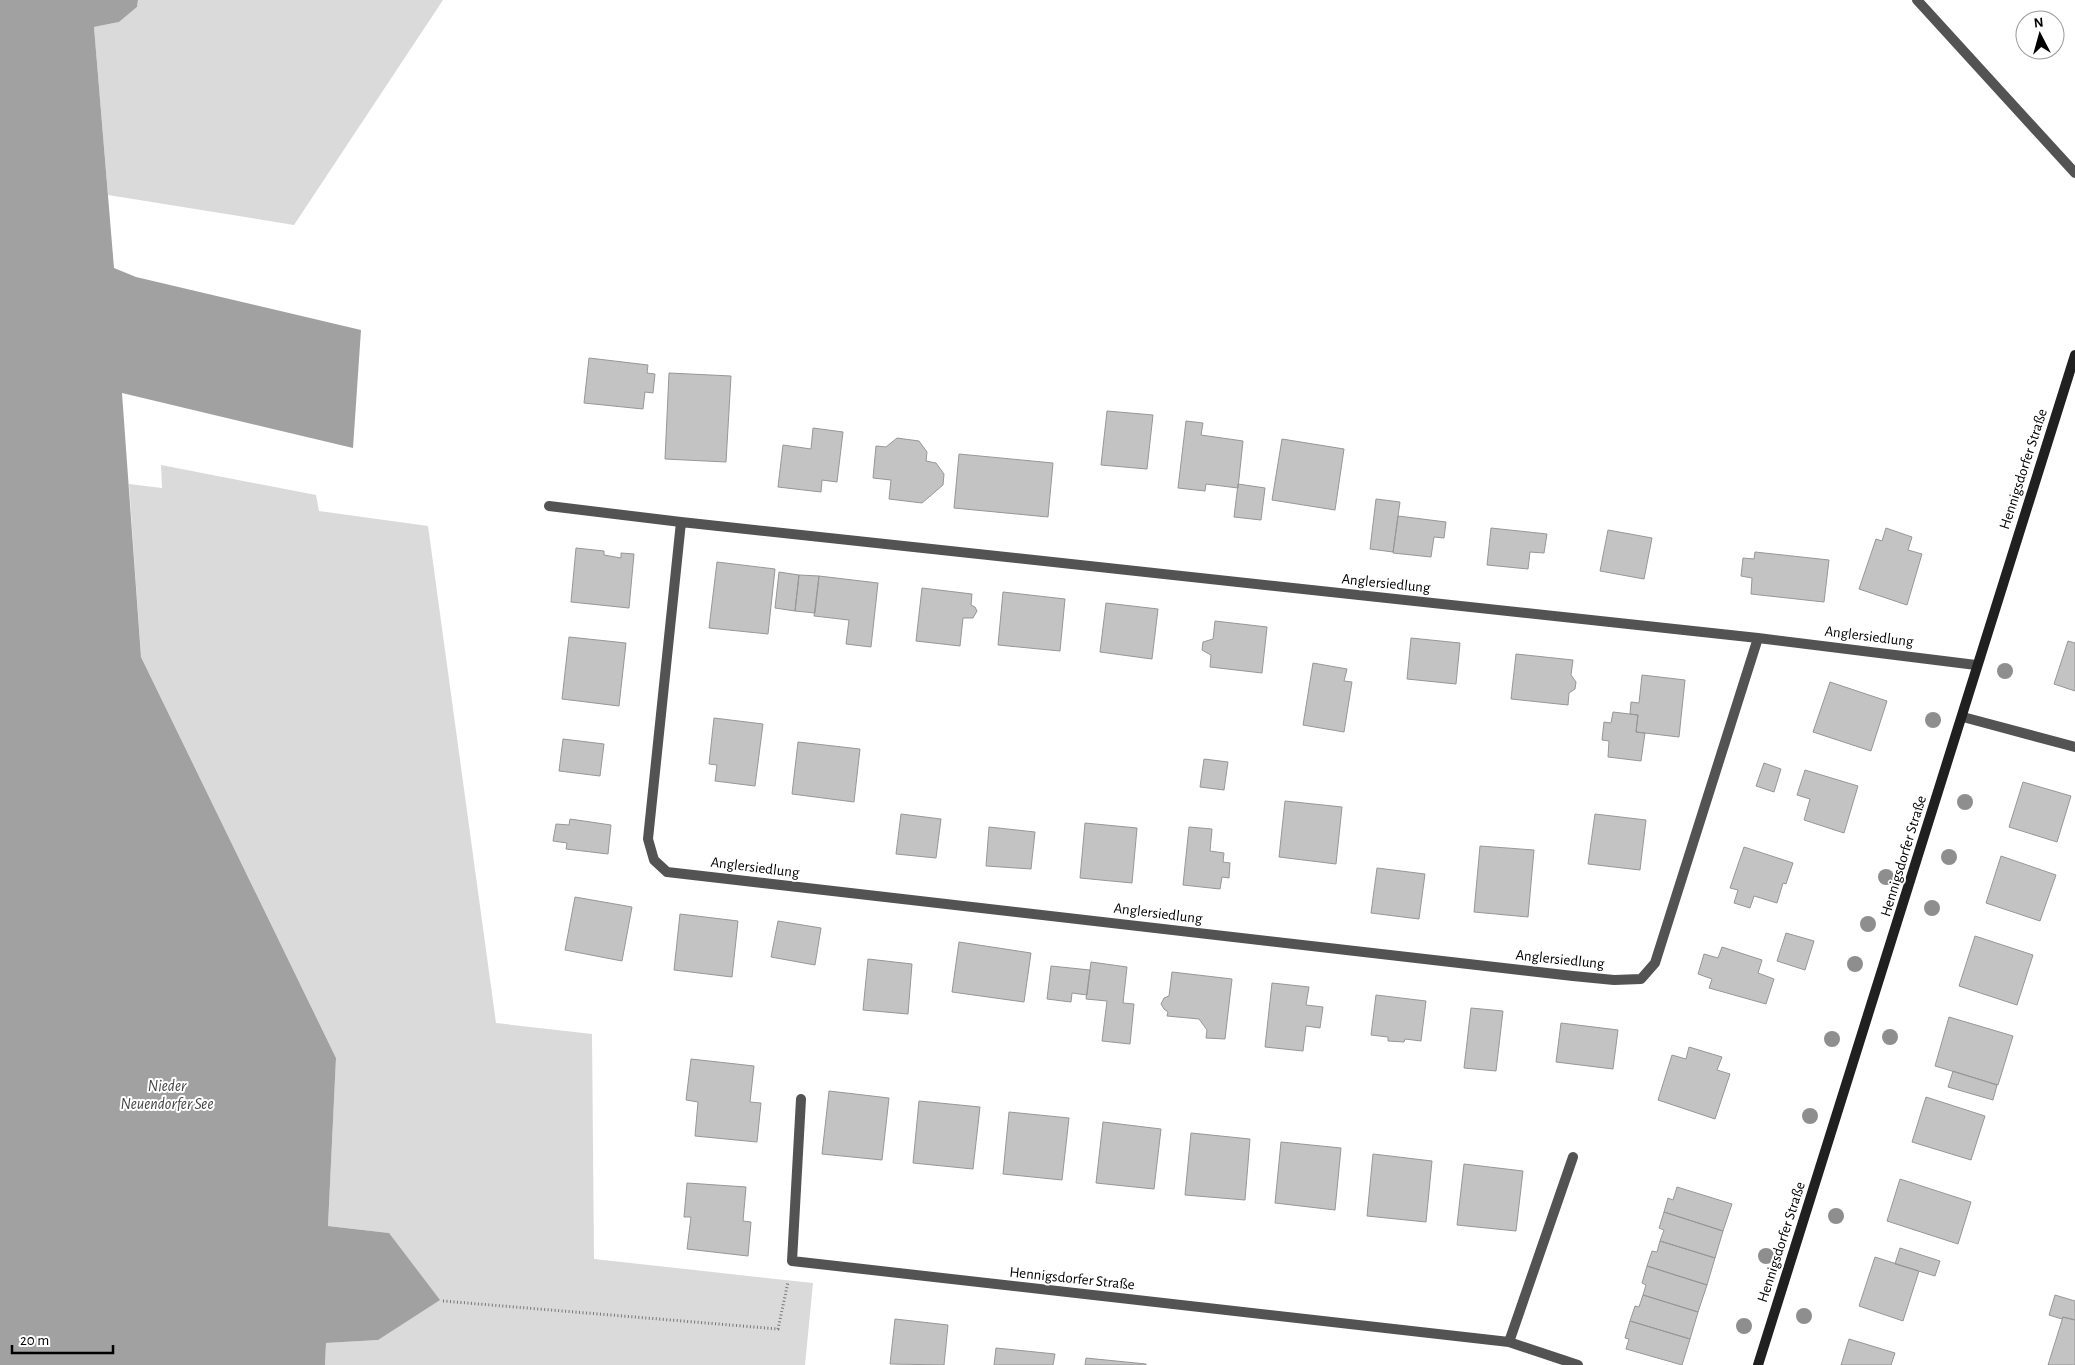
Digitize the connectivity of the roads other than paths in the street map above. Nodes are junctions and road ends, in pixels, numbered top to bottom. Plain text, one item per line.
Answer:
1 (1917, 0) edge
2 (2075, 173) edge
3 (2075, 355) edge
4 (549, 506) dead end
5 (681, 522) junction
6 (1758, 638) junction
7 (1976, 665) junction
8 (1963, 717) junction
9 (2075, 748) edge
10 (802, 1100) dead end
11 (1573, 1157) dead end
12 (1509, 1342) junction
13 (1578, 1365) edge
14 (1758, 1365) edge

1 - 2 street
3 - 7 main road, Hennigsdorfer Straße
4 - 5 street, Anglersiedlung
5 - 6 street, Anglersiedlung
5 - 6 street, Anglersiedlung
6 - 7 street, Anglersiedlung
7 - 8 main road, Hennigsdorfer Straße
8 - 9 street
8 - 14 main road, Hennigsdorfer Straße
10 - 12 street, Hennigsdorfer Straße
11 - 12 street
12 - 13 street, Hennigsdorfer Straße

